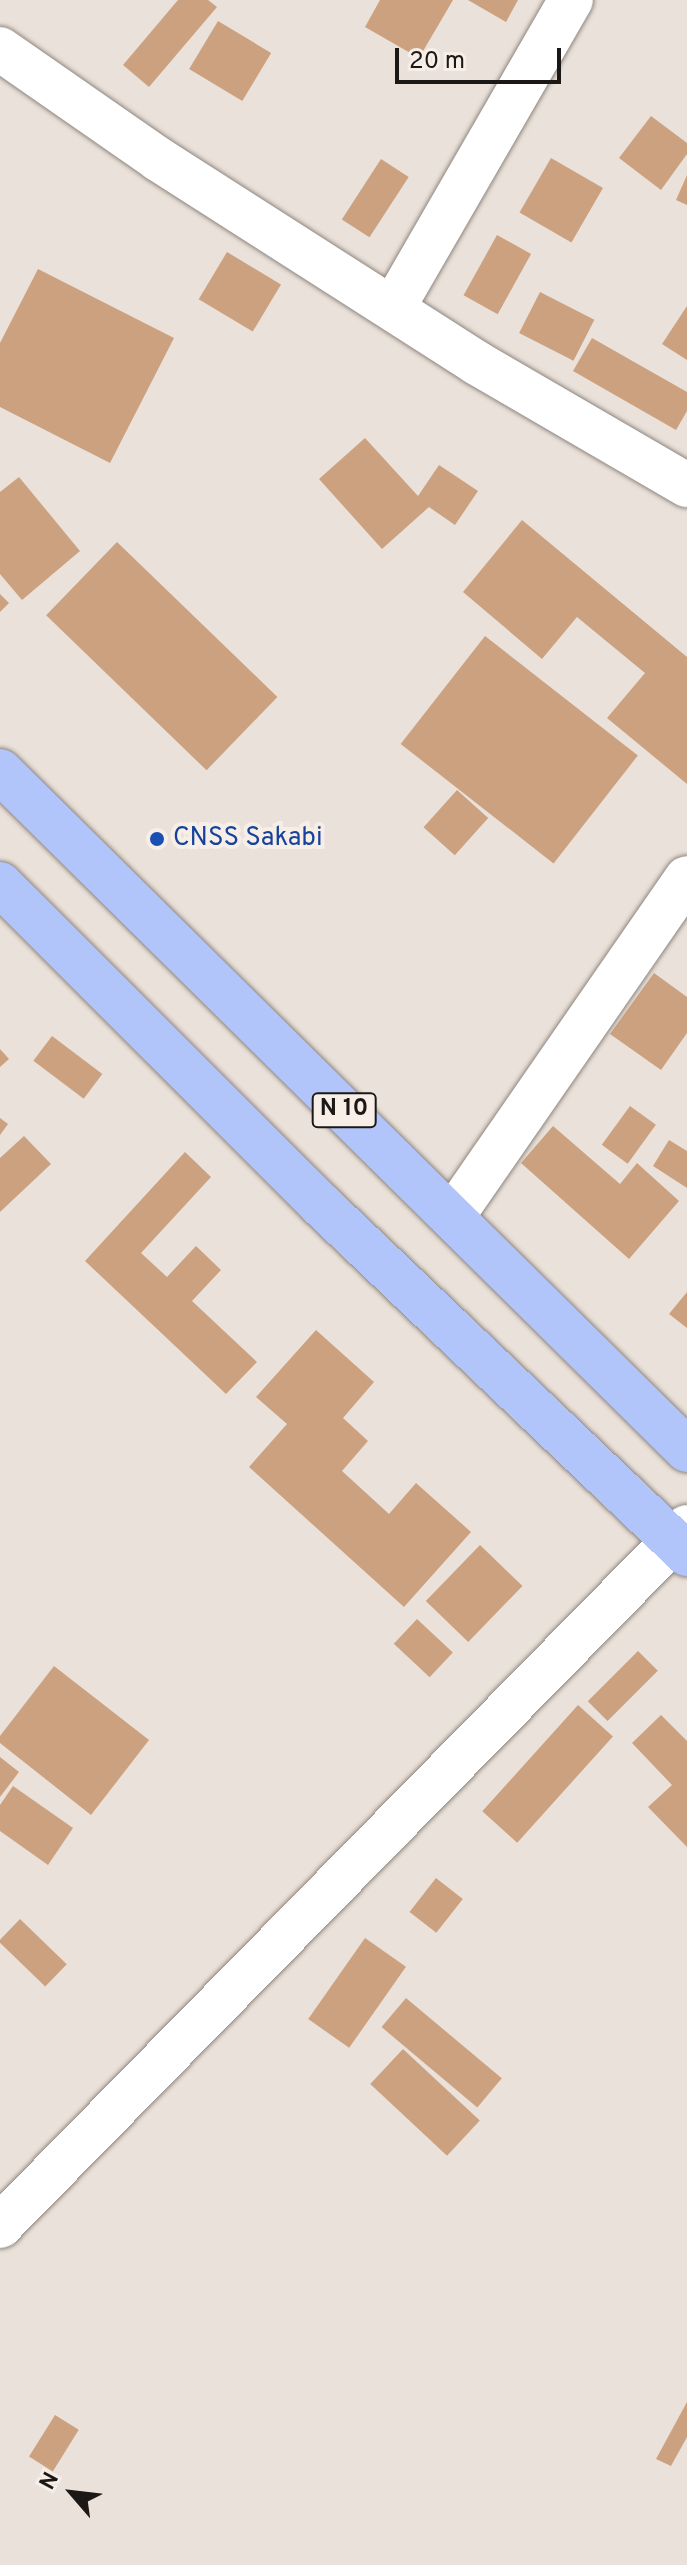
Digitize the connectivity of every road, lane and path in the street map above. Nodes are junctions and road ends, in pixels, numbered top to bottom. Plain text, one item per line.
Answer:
1 (571, 0) edge
2 (0, 49) edge
3 (393, 308) junction
4 (687, 485) edge
5 (0, 771) edge
6 (687, 878) edge
7 (0, 884) edge
8 (452, 1217) junction
9 (687, 1450) edge
10 (682, 1540) edge
11 (0, 2226) edge

1 - 3 street
2 - 3 street
3 - 4 street
5 - 8 main road, N 10
6 - 8 street
7 - 10 main road
8 - 9 main road, N 10
10 - 11 street

